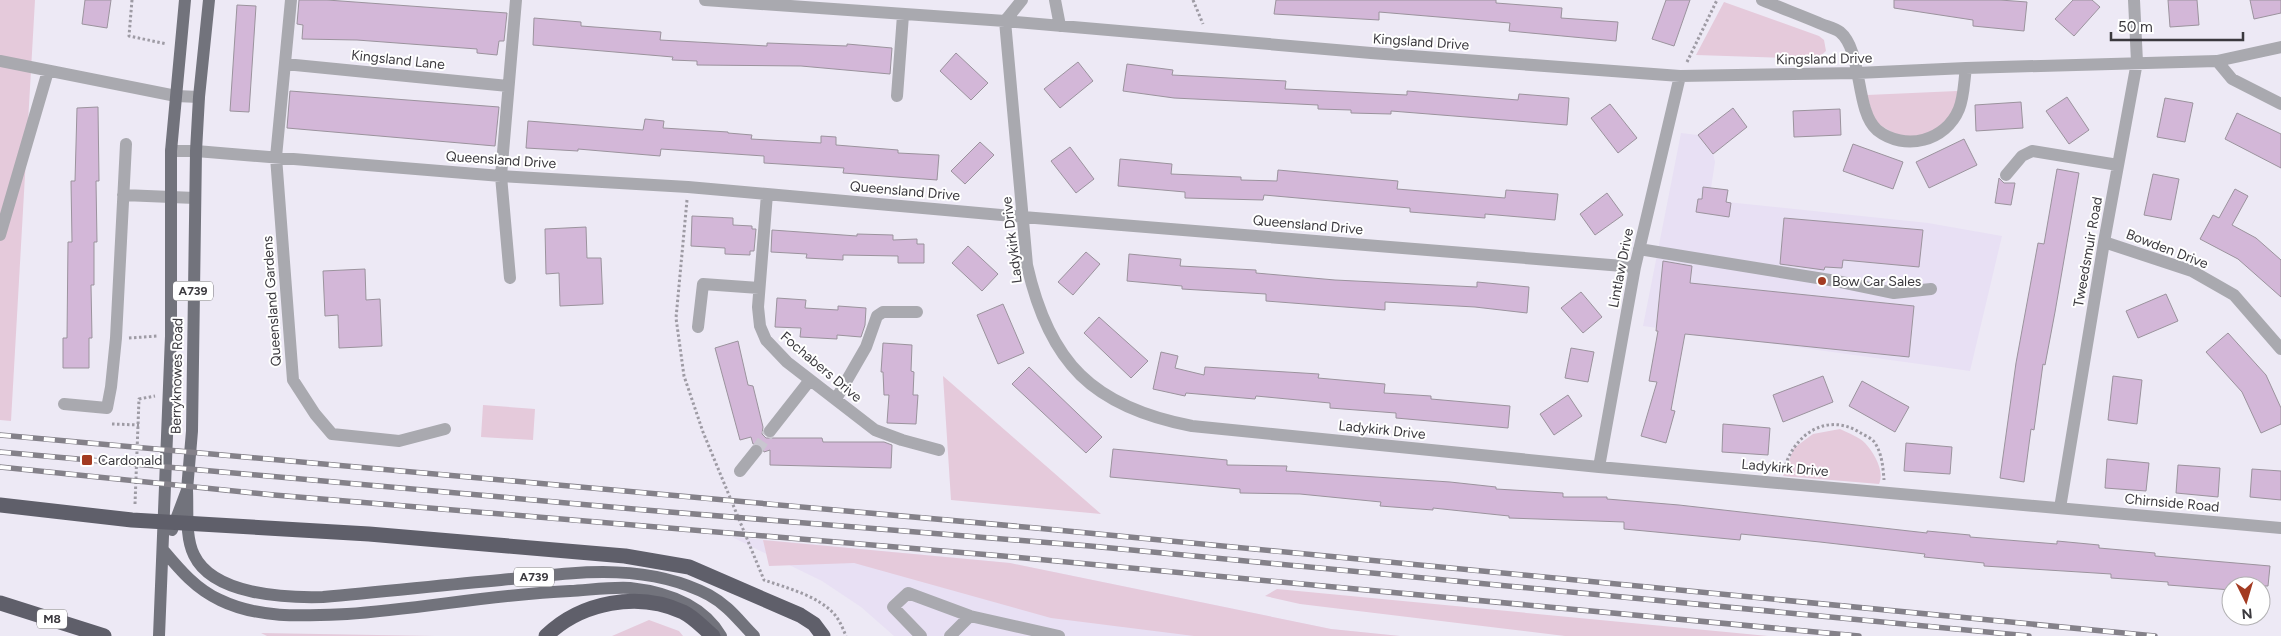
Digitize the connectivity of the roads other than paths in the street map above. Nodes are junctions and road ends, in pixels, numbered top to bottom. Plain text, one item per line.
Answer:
1 (185, 0) edge
2 (210, 0) edge
3 (291, 0) edge
4 (516, 0) edge
5 (705, 0) edge
6 (1022, 0) edge
7 (1055, 0) edge
8 (1762, 0) edge
9 (2134, 0) edge
10 (772, 3) edge
11 (903, 14) junction
12 (1005, 21) junction
13 (1060, 26) junction
14 (2281, 47) edge
15 (0, 61) edge
16 (2217, 61) junction
17 (2137, 62) junction
18 (285, 64) junction
19 (1966, 68) junction
20 (48, 71) junction
21 (1857, 73) junction
22 (1680, 76) junction
23 (508, 86) junction
24 (176, 96) junction
25 (199, 96) junction
26 (897, 96) dead end
27 (2281, 104) edge
28 (126, 144) dead end
29 (171, 151) junction
30 (196, 151) junction
31 (276, 157) junction
32 (2118, 165) junction
33 (2006, 175) dead end
34 (501, 176) junction
35 (766, 194) junction
36 (123, 195) junction
37 (171, 197) junction
38 (195, 198) junction
39 (1023, 217) junction
40 (0, 234) edge
41 (2104, 242) junction
42 (1639, 249) junction
43 (1635, 267) junction
44 (510, 278) dead end
45 (759, 288) junction
46 (1931, 289) dead end
47 (917, 312) dead end
48 (698, 327) dead end
49 (2281, 349) edge
50 (810, 380) junction
51 (836, 399) junction
52 (64, 404) dead end
53 (446, 429) dead end
54 (770, 432) tunnel mouth
55 (939, 450) dead end
56 (756, 451) tunnel mouth
57 (1599, 467) junction
58 (740, 471) dead end
59 (187, 490) junction
60 (0, 505) edge
61 (2060, 508) junction
62 (2281, 528) edge
63 (164, 550) junction
64 (0, 603) edge
65 (970, 616) junction
66 (713, 635) edge
67 (104, 636) edge
68 (158, 636) edge
69 (546, 636) edge
70 (754, 636) edge
71 (823, 636) edge
72 (921, 636) edge
73 (950, 636) edge
74 (1059, 636) edge

1 - 24 main road, Berryknowes Road / A739
2 - 25 main road, Berryknowes Road / A739
3 - 18 street, Queensland Gardens
4 - 23 street
5 - 10 street, Kingsland Drive
6 - 12 street
7 - 13 street
8 - 21 street
9 - 17 street, Tweedsmuir Road
10 - 11 street, Kingsland Drive
11 - 12 street, Kingsland Drive
11 - 26 street
12 - 13 street, Kingsland Drive
12 - 39 street, Ladykirk Drive
13 - 22 street, Kingsland Drive
14 - 16 street, Kingsland Drive
15 - 20 street
16 - 17 street, Kingsland Drive
16 - 27 street
17 - 19 street, Kingsland Drive
17 - 32 street, Tweedsmuir Road
18 - 23 street, Kingsland Lane
18 - 31 street, Queensland Gardens
19 - 21 street, Kingsland Drive
19 - 21 street
20 - 24 street
20 - 40 street
21 - 22 street, Kingsland Drive
22 - 42 street, Lintlaw Drive
23 - 34 street
24 - 25 street
24 - 29 main road, Berryknowes Road / A739
25 - 30 main road, Berryknowes Road / A739
28 - 36 street
29 - 30 street, Queensland Drive
29 - 37 main road, Berryknowes Road / A739
30 - 31 street, Queensland Drive
30 - 38 main road, Berryknowes Road / A739
31 - 34 street, Queensland Drive
31 - 53 street, Queensland Gardens
32 - 33 street
32 - 41 street, Tweedsmuir Road
34 - 35 street, Queensland Drive
34 - 44 street
35 - 39 street, Queensland Drive
35 - 45 street, Fochabers Drive
36 - 37 street
36 - 52 street
37 - 38 street
37 - 63 main road, Berryknowes Road / A739
38 - 59 main road, Berryknowes Road / A739
39 - 43 street, Queensland Drive
39 - 57 street, Ladykirk Drive
41 - 49 street, Bowden Drive
41 - 61 street, Tweedsmuir Road
42 - 43 street, Lintlaw Drive
42 - 46 street
43 - 57 street, Lintlaw Drive
45 - 48 street
45 - 50 street, Fochabers Drive
47 - 51 street
50 - 51 street, Fochabers Drive
50 - 54 street
51 - 55 street, Fochabers Drive
56 - 58 street
57 - 61 street, Ladykirk Drive
59 - 63 main road, Berryknowes Road
59 - 70 main road, A739
60 - 71 highway
61 - 62 street, Chirnside Road
63 - 66 main road, A739
63 - 68 main road, Berryknowes Road
64 - 67 highway, M8
65 - 72 street
65 - 73 street
65 - 74 street
66 - 69 highway

